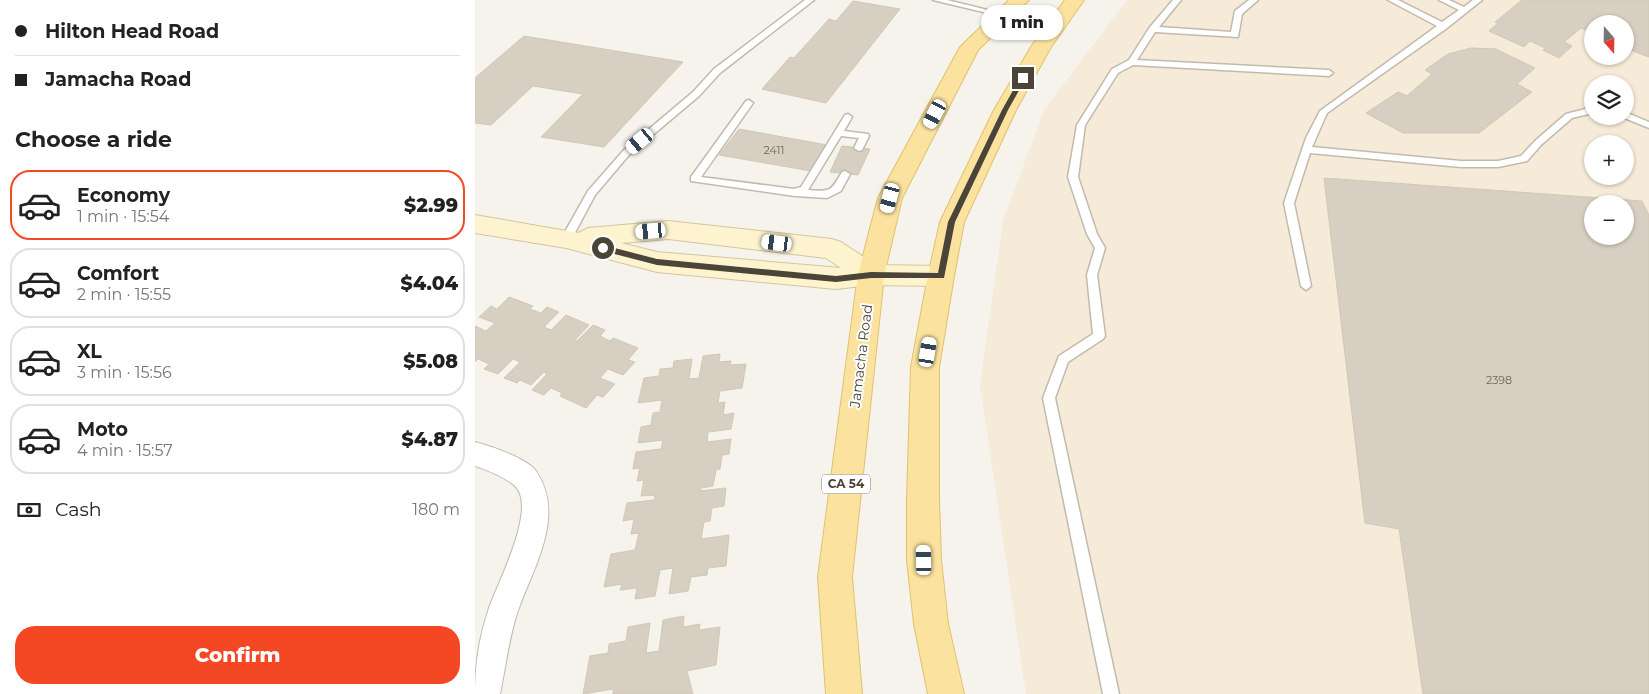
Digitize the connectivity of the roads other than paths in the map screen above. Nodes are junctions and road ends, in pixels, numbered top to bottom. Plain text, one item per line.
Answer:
1 (810, 0) edge
2 (937, 0) edge
3 (1020, 0) edge
4 (1075, 0) edge
5 (1177, 0) edge
6 (1392, 0) edge
7 (1443, 0) edge
8 (1478, 0) edge
9 (1250, 1) edge
10 (1465, 10) junction
11 (1004, 15) junction
12 (1444, 26) junction
13 (1153, 29) junction
14 (1132, 62) junction
15 (1329, 73) dead end
16 (749, 103) dead end
17 (1584, 112) edge
18 (848, 117) dead end
19 (1634, 118) edge
20 (1649, 125) edge
21 (838, 133) junction
22 (859, 148) dead end
23 (1306, 150) junction
24 (845, 174) dead end
25 (795, 193) junction
26 (475, 224) edge
27 (566, 239) junction
28 (871, 275) junction
29 (941, 276) junction
30 (1306, 286) dead end
31 (475, 454) edge
32 (484, 694) edge
33 (844, 694) edge
34 (946, 694) edge
35 (1111, 694) edge

1 - 27 lane
2 - 11 lane
3 - 11 main road, Jamacha Road / CA 54
4 - 29 main road
5 - 13 lane
6 - 12 lane
7 - 10 lane
8 - 10 lane
9 - 13 lane
10 - 12 lane
11 - 28 main road, Jamacha Road / CA 54
12 - 23 lane
13 - 14 lane
14 - 15 lane
14 - 35 lane
16 - 25 lane
17 - 23 lane
18 - 21 lane
19 - 20 lane
21 - 22 lane
21 - 25 lane
23 - 30 lane
24 - 25 lane
26 - 27 street
27 - 28 street
28 - 29 street
28 - 33 main road, Jamacha Road / CA 54
29 - 34 main road
31 - 32 street

